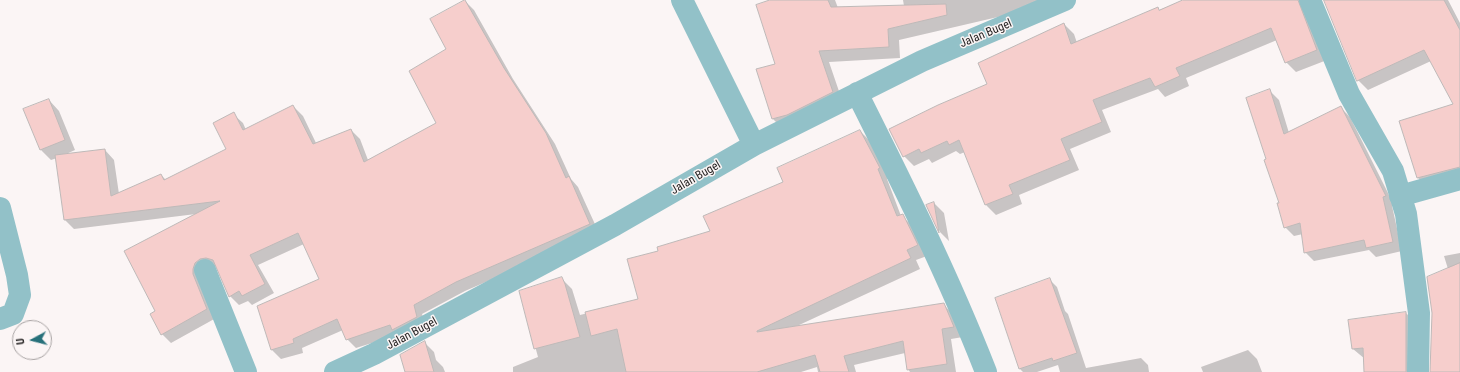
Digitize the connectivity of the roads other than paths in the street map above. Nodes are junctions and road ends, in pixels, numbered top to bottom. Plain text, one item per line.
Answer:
1 (682, 0) edge
2 (1065, 0) edge
3 (1310, 0) edge
4 (857, 93) junction
5 (754, 145) junction
6 (1460, 179) edge
7 (1400, 196) junction
8 (0, 208) edge
9 (205, 270) dead end
10 (0, 319) edge
11 (246, 372) edge
12 (335, 372) edge
13 (986, 372) edge
14 (1418, 372) edge

1 - 5 street
2 - 4 street, Jalan Bugel
3 - 7 street
4 - 5 street, Jalan Bugel
4 - 13 street
5 - 12 street, Jalan Bugel
6 - 7 street
7 - 14 street
8 - 10 street
9 - 11 street

